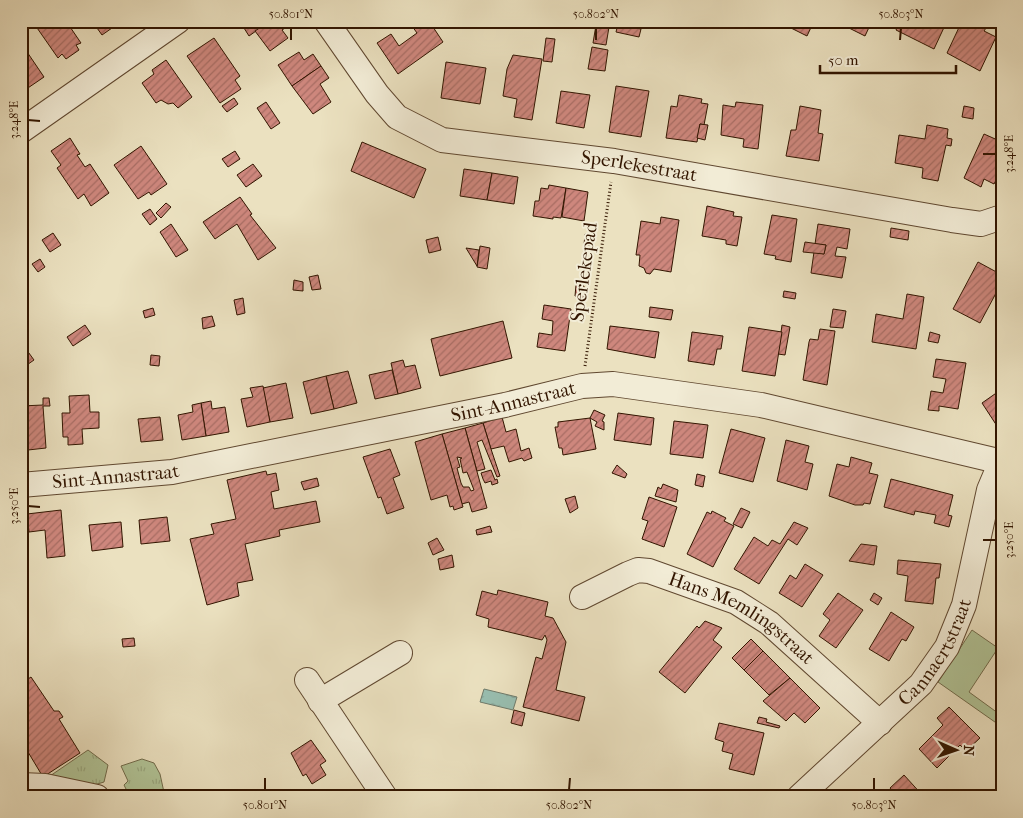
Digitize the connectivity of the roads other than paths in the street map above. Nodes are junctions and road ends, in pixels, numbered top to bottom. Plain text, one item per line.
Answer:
1 (178, 21) edge
2 (326, 21) edge
3 (21, 131) edge
4 (1002, 217) edge
5 (1001, 463) edge
6 (21, 485) edge
7 (582, 597) dead end
8 (400, 653) dead end
9 (307, 680) dead end
10 (320, 701) junction
11 (880, 723) junction
12 (28, 789) edge
13 (98, 797) edge
14 (385, 797) edge
15 (798, 797) edge

1 - 3 street
2 - 4 street, Sperlekestraat
5 - 6 street, Sint-Annastraat
5 - 11 street, Cannaertstraat
7 - 11 street, Hans Memlingstraat
8 - 10 street
9 - 10 street
10 - 14 street
11 - 15 street, Cannaertstraat
12 - 13 street

